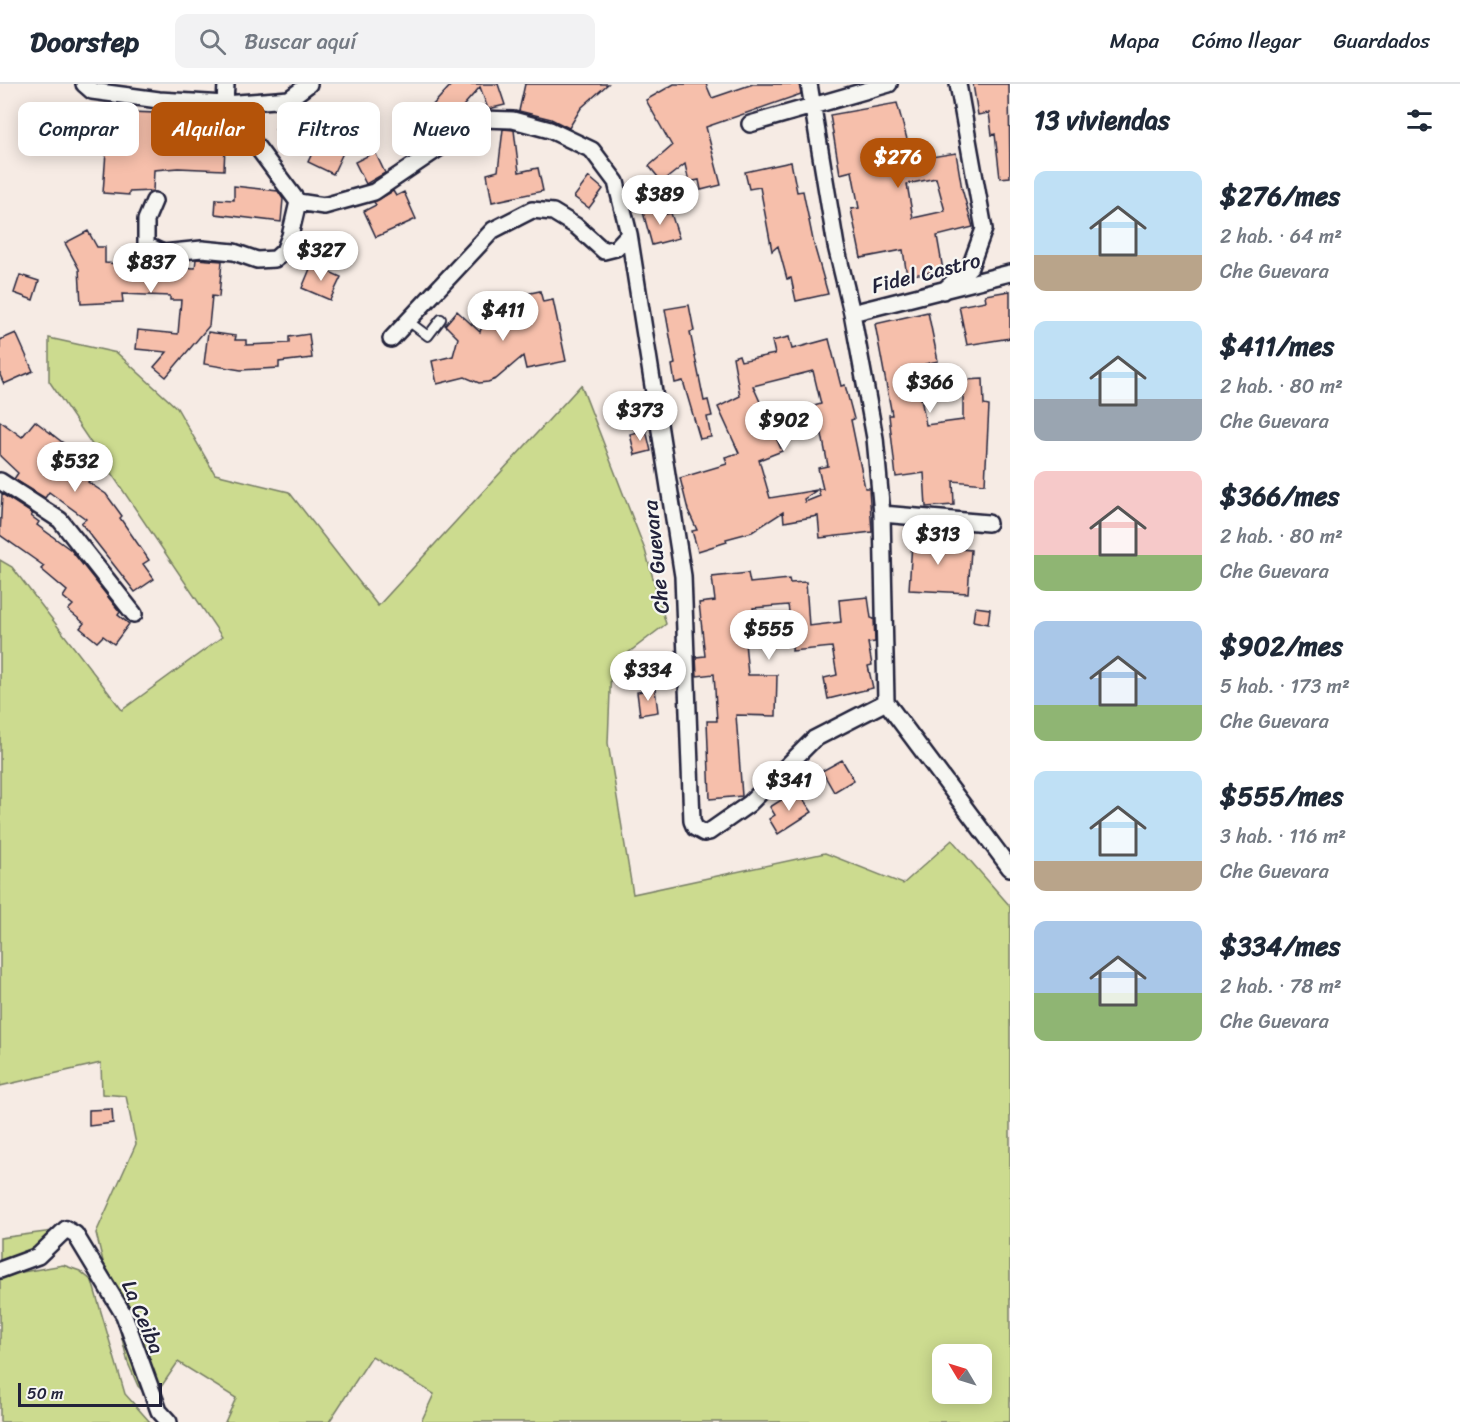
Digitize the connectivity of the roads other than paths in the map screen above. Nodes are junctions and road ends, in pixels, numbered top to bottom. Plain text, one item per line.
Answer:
1 (84, 84) edge
2 (226, 84) edge
3 (309, 84) edge
4 (809, 84) edge
5 (889, 84) edge
6 (957, 84) edge
7 (194, 102) edge
8 (225, 102) edge
9 (251, 102) edge
10 (813, 106) junction
11 (750, 124) dead end
12 (264, 156) edge
13 (154, 201) dead end
14 (298, 202) junction
15 (629, 234) junction
16 (1010, 273) edge
17 (943, 291) junction
18 (852, 313) junction
19 (441, 319) dead end
20 (408, 321) junction
21 (391, 339) dead end
22 (0, 480) edge
23 (882, 514) junction
24 (988, 524) dead end
25 (134, 614) dead end
26 (886, 702) junction
27 (1010, 868) edge
28 (0, 1270) edge
29 (169, 1422) edge

1 - 7 street
2 - 8 street
3 - 9 street
4 - 10 street
5 - 10 street
6 - 17 street
10 - 11 street
10 - 18 street
12 - 14 street
13 - 14 street
14 - 15 street, Che Guevara
15 - 20 street
15 - 26 street, Che Guevara
16 - 17 street, Fidel Castro
17 - 18 street, Fidel Castro
18 - 23 street
19 - 20 lane
20 - 21 street
22 - 25 street
23 - 24 street
23 - 26 street
26 - 27 street
28 - 29 street, La Ceiba

